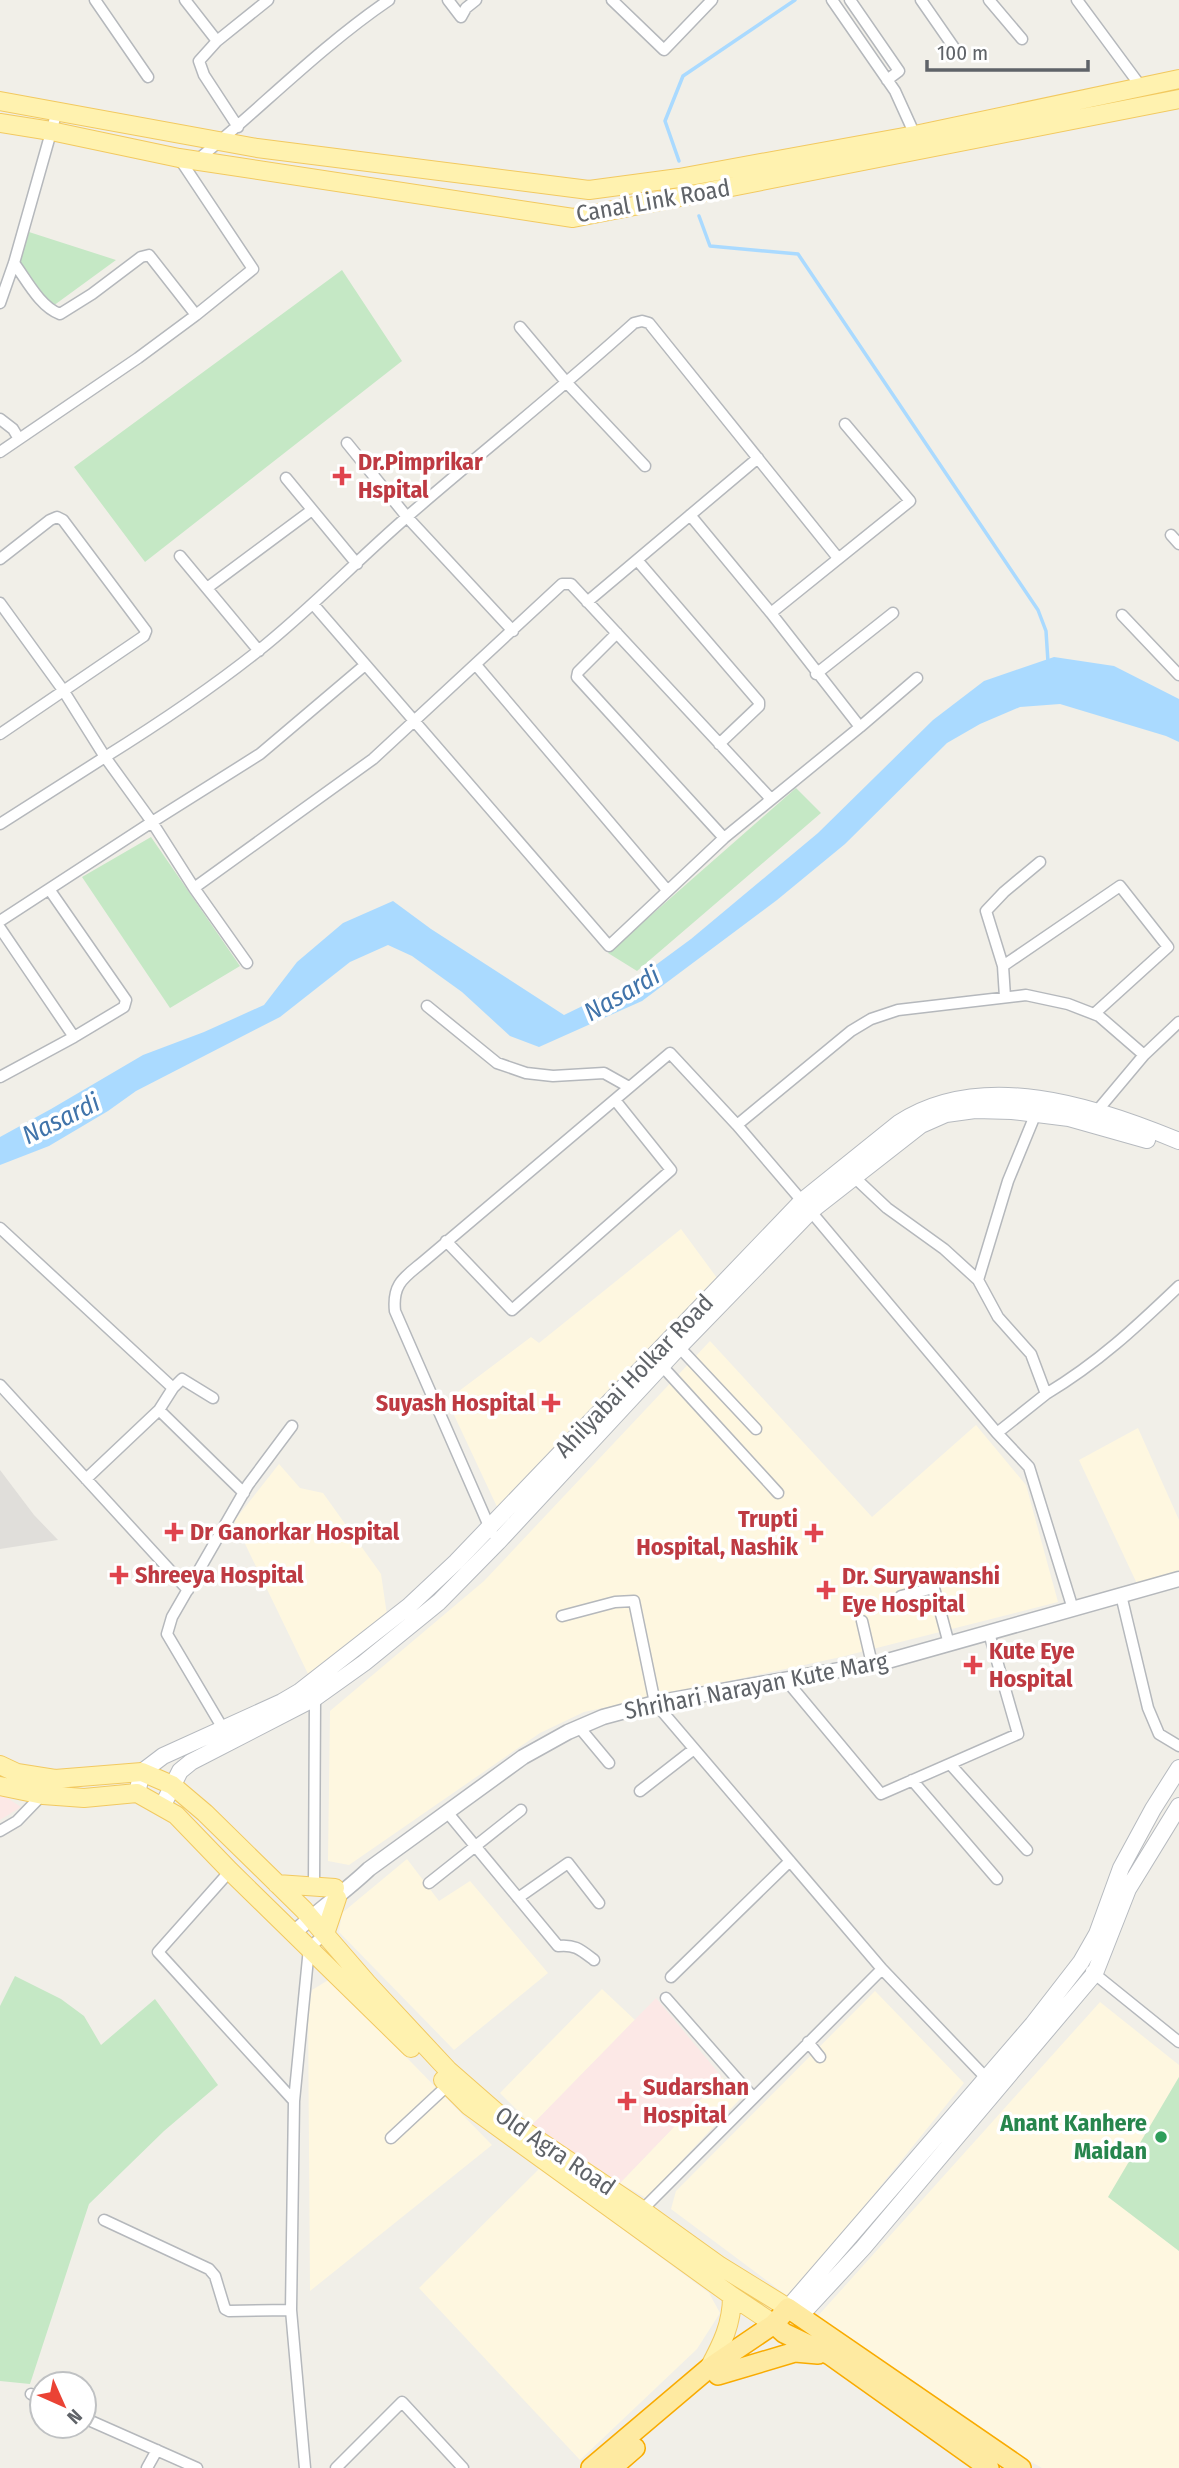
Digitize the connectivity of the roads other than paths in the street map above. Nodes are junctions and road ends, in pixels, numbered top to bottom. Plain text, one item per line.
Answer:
1 (95, 0) edge
2 (185, 0) edge
3 (268, 0) edge
4 (389, 0) edge
5 (448, 0) edge
6 (475, 0) edge
7 (612, 0) edge
8 (712, 0) edge
9 (832, 0) edge
10 (850, 0) edge
11 (921, 0) edge
12 (1077, 0) edge
13 (990, 1) edge
14 (1022, 40) dead end
15 (217, 41) junction
16 (955, 49) dead end
17 (148, 77) dead end
18 (1179, 79) edge
19 (887, 80) junction
20 (1142, 88) junction
21 (1179, 99) edge
22 (0, 101) edge
23 (57, 111) junction
24 (0, 123) edge
25 (238, 127) junction
26 (51, 131) junction
27 (915, 135) junction
28 (218, 142) junction
29 (188, 159) junction
30 (613, 187) junction
31 (612, 211) junction
32 (14, 263) junction
33 (0, 303) edge
34 (196, 315) junction
35 (520, 327) dead end
36 (568, 383) junction
37 (0, 419) edge
38 (845, 424) dead end
39 (19, 439) junction
40 (347, 443) dead end
41 (0, 452) edge
42 (758, 458) junction
43 (645, 466) dead end
44 (286, 478) dead end
45 (312, 510) junction
46 (690, 515) junction
47 (407, 517) junction
48 (180, 556) dead end
49 (838, 558) junction
50 (0, 559) edge
51 (636, 560) junction
52 (357, 564) junction
53 (207, 588) junction
54 (587, 601) junction
55 (0, 604) edge
56 (313, 604) junction
57 (771, 613) junction
58 (893, 613) dead end
59 (1122, 615) dead end
60 (513, 631) junction
61 (617, 633) junction
62 (259, 650) junction
63 (365, 665) junction
64 (476, 665) junction
65 (816, 674) junction
66 (1179, 675) edge
67 (917, 678) dead end
68 (63, 690) junction
69 (412, 720) junction
70 (860, 727) junction
71 (0, 734) edge
72 (719, 744) junction
73 (105, 757) junction
74 (771, 799) junction
75 (152, 822) junction
76 (0, 824) edge
77 (724, 838) junction
78 (1040, 862) dead end
79 (194, 888) junction
80 (49, 889) junction
81 (667, 890) junction
82 (0, 921) edge
83 (0, 928) edge
84 (247, 963) dead end
85 (1003, 966) junction
86 (1005, 997) junction
87 (427, 1006) dead end
88 (1094, 1014) junction
89 (1179, 1022) edge
90 (74, 1037) junction
91 (1144, 1055) junction
92 (0, 1077) edge
93 (629, 1087) junction
94 (615, 1100) junction
95 (1097, 1111) junction
96 (1036, 1113) junction
97 (737, 1125) junction
98 (1179, 1141) edge
99 (1179, 1152) edge
100 (853, 1176) junction
101 (806, 1206) junction
102 (0, 1227) edge
103 (446, 1241) junction
104 (978, 1280) junction
105 (1179, 1286) edge
106 (679, 1347) junction
107 (663, 1366) junction
108 (0, 1385) edge
109 (173, 1388) junction
110 (1046, 1394) junction
111 (212, 1398) dead end
112 (159, 1410) junction
113 (292, 1426) dead end
114 (756, 1429) dead end
115 (997, 1433) junction
116 (86, 1479) junction
117 (243, 1493) junction
118 (778, 1493) dead end
119 (493, 1536) junction
120 (1179, 1579) edge
121 (188, 1590) junction
122 (1121, 1595) junction
123 (901, 1596) dead end
124 (1073, 1609) junction
125 (562, 1616) dead end
126 (862, 1621) dead end
127 (989, 1633) junction
128 (949, 1644) junction
129 (872, 1664) junction
130 (786, 1680) junction
131 (315, 1698) junction
132 (655, 1703) junction
133 (579, 1727) junction
134 (227, 1735) junction
135 (1179, 1746) edge
136 (694, 1749) junction
137 (609, 1763) dead end
138 (950, 1764) junction
139 (0, 1765) edge
140 (1179, 1768) edge
141 (142, 1772) junction
142 (55, 1779) junction
143 (912, 1780) junction
144 (172, 1785) junction
145 (0, 1786) edge
146 (640, 1791) dead end
147 (137, 1793) junction
148 (43, 1795) junction
149 (1179, 1805) edge
150 (521, 1810) dead end
151 (169, 1811) junction
152 (447, 1812) junction
153 (0, 1831) edge
154 (475, 1845) junction
155 (1027, 1850) dead end
156 (790, 1861) junction
157 (230, 1871) junction
158 (997, 1879) dead end
159 (429, 1883) dead end
160 (277, 1884) junction
161 (314, 1886) junction
162 (336, 1893) junction
163 (518, 1898) junction
164 (599, 1903) dead end
165 (307, 1913) junction
166 (290, 1929) junction
167 (325, 1934) junction
168 (309, 1948) junction
169 (594, 1960) dead end
170 (1081, 1962) junction
171 (883, 1969) junction
172 (1095, 1973) junction
173 (671, 1977) dead end
174 (666, 1998) dead end
175 (808, 2042) junction
176 (1179, 2042) edge
177 (796, 2054) junction
178 (820, 2057) dead end
179 (793, 2068) dead end
180 (992, 2083) junction
181 (448, 2085) junction
182 (753, 2097) junction
183 (294, 2101) junction
184 (391, 2138) dead end
185 (642, 2210) junction
186 (104, 2220) dead end
187 (732, 2296) junction
188 (291, 2310) junction
189 (794, 2313) junction
190 (779, 2329) junction
191 (830, 2355) junction
192 (713, 2372) junction
193 (98, 2424) edge
194 (156, 2450) junction
195 (147, 2468) edge
196 (197, 2468) edge
197 (305, 2468) edge
198 (336, 2468) edge
199 (463, 2468) edge
200 (591, 2468) edge
201 (612, 2468) edge
202 (989, 2468) edge
203 (1021, 2468) edge

1 - 17 street
2 - 15 street
3 - 15 street
4 - 25 street
5 - 6 street
7 - 8 street
9 - 19 street
10 - 19 street
11 - 16 street
12 - 20 street
13 - 14 street
15 - 25 street
18 - 20 main road, Canal Link Road
19 - 27 street
20 - 27 main road, Canal Link Road
21 - 31 main road, Canal Link Road
22 - 23 main road, Canal Link Road
23 - 26 street
23 - 28 main road, Canal Link Road
24 - 26 main road, Canal Link Road
25 - 28 street
26 - 29 main road, Canal Link Road
26 - 32 street
27 - 30 main road, Canal Link Road
28 - 29 street
28 - 30 main road, Canal Link Road
29 - 31 main road, Canal Link Road
29 - 34 street
30 - 31 main road
32 - 33 street
32 - 34 street
34 - 39 street
35 - 36 street
36 - 42 street
36 - 43 street
36 - 47 street
37 - 39 street
38 - 49 street
39 - 41 street
40 - 47 street
42 - 46 street
42 - 49 street
44 - 45 street
45 - 52 street
45 - 53 street
46 - 51 street
46 - 57 street
47 - 52 street
47 - 60 street
48 - 53 street
49 - 57 street
50 - 68 street
51 - 54 street
51 - 72 street
52 - 56 street
53 - 62 street
54 - 60 street
54 - 61 street
55 - 68 street
56 - 62 street
56 - 63 street
57 - 65 street
58 - 65 street
59 - 66 street
60 - 64 street
61 - 72 street
61 - 77 street
62 - 73 street
63 - 69 street
63 - 75 street
64 - 69 street
64 - 81 street
65 - 70 street
67 - 70 street
68 - 71 street
68 - 73 street
69 - 79 street
69 - 81 street
70 - 74 street
72 - 74 street
73 - 75 street
73 - 76 street
74 - 77 street
75 - 79 street
75 - 80 street
77 - 81 street
78 - 85 street
79 - 84 street
80 - 82 street
80 - 90 street
83 - 90 street
85 - 86 street
85 - 88 street
86 - 88 street
86 - 97 street
87 - 93 street
88 - 91 street
89 - 91 street
90 - 92 street
91 - 95 street
93 - 94 street
93 - 97 street
94 - 103 street
94 - 103 street
95 - 98 main road, Ahilyabai Holkar Road
95 - 101 main road, Ahilyabai Holkar Road
96 - 99 main road, Ahilyabai Holkar Road
96 - 100 main road, Ahilyabai Holkar Road
96 - 104 street
97 - 101 street
100 - 101 main road, Ahilyabai Holkar Road
100 - 104 street
101 - 106 main road, Ahilyabai Holkar Road
101 - 115 street
101 - 119 main road, Ahilyabai Holkar Road
102 - 109 street
103 - 119 street
104 - 110 street
105 - 110 street
106 - 107 main road, Ahilyabai Holkar Road
106 - 114 street
107 - 118 street
107 - 119 main road, Ahilyabai Holkar Road
108 - 116 street
109 - 111 street
109 - 112 street
110 - 115 street
112 - 116 street
112 - 117 street
113 - 117 street
115 - 124 street
116 - 121 street
117 - 121 street
119 - 131 main road, Ahilyabai Holkar Road
119 - 134 main road, Ahilyabai Holkar Road
120 - 122 street, Shrihari Narayan Kute Marg
121 - 134 street
122 - 124 street, Shrihari Narayan Kute Marg
122 - 135 street
123 - 128 street
124 - 127 street, Shrihari Narayan Kute Marg
125 - 132 street
126 - 129 street
127 - 128 street, Shrihari Narayan Kute Marg
127 - 138 street
128 - 129 street, Shrihari Narayan Kute Marg
129 - 130 street, Shrihari Narayan Kute Marg
130 - 132 street, Shrihari Narayan Kute Marg
130 - 143 street
131 - 134 main road, Ahilyabai Holkar Road
131 - 161 street
132 - 133 street, Shrihari Narayan Kute Marg
132 - 136 street
133 - 137 street
133 - 152 street, Shrihari Narayan Kute Marg
134 - 141 main road, Ahilyabai Holkar Road
134 - 144 main road, Ahilyabai Holkar Road
136 - 146 street
136 - 156 street
138 - 143 street
138 - 155 street
139 - 142 main road
140 - 170 main road
141 - 142 main road
141 - 144 main road, Old Agra Road
141 - 147 main road
142 - 148 street
143 - 158 street
144 - 151 main road, Ahilyabai Holkar Road
144 - 160 main road, Old Agra Road
145 - 148 main road
147 - 148 main road
147 - 151 main road, Old Agra Road
148 - 153 street
149 - 172 main road
150 - 154 street
151 - 157 main road, Old Agra Road
152 - 154 street
152 - 162 street, Shrihari Narayan Kute Marg
154 - 159 street
154 - 163 street
156 - 171 street
156 - 173 street
157 - 166 main road, Old Agra Road
157 - 183 street
160 - 161 main road
160 - 165 main road, Old Agra Road
161 - 162 main road
162 - 165 street, Shrihari Narayan Kute Marg
162 - 167 main road
163 - 164 street
163 - 169 street
165 - 166 street, Shrihari Narayan Kute Marg
165 - 167 main road, Old Agra Road
166 - 168 main road, Old Agra Road
167 - 168 street
167 - 185 main road, Old Agra Road
168 - 181 main road, Old Agra Road
168 - 183 street
170 - 172 street
170 - 180 main road
171 - 175 street
171 - 180 street
172 - 176 street
172 - 180 main road
174 - 182 street
175 - 177 street
175 - 178 street
177 - 179 street
177 - 182 street
180 - 189 main road
181 - 184 street
181 - 187 main road, Old Agra Road
182 - 185 street
183 - 188 street
185 - 189 main road, Old Agra Road
186 - 188 street
187 - 190 main road, Old Agra Road
187 - 192 main road
188 - 197 street
189 - 190 highway
189 - 203 highway, Old Agra Road
190 - 191 highway, Old Agra Road
190 - 192 highway
191 - 192 highway
191 - 202 highway, Old Agra Road
192 - 200 highway
192 - 201 highway
193 - 194 street
194 - 195 street
194 - 196 street
198 - 199 street

